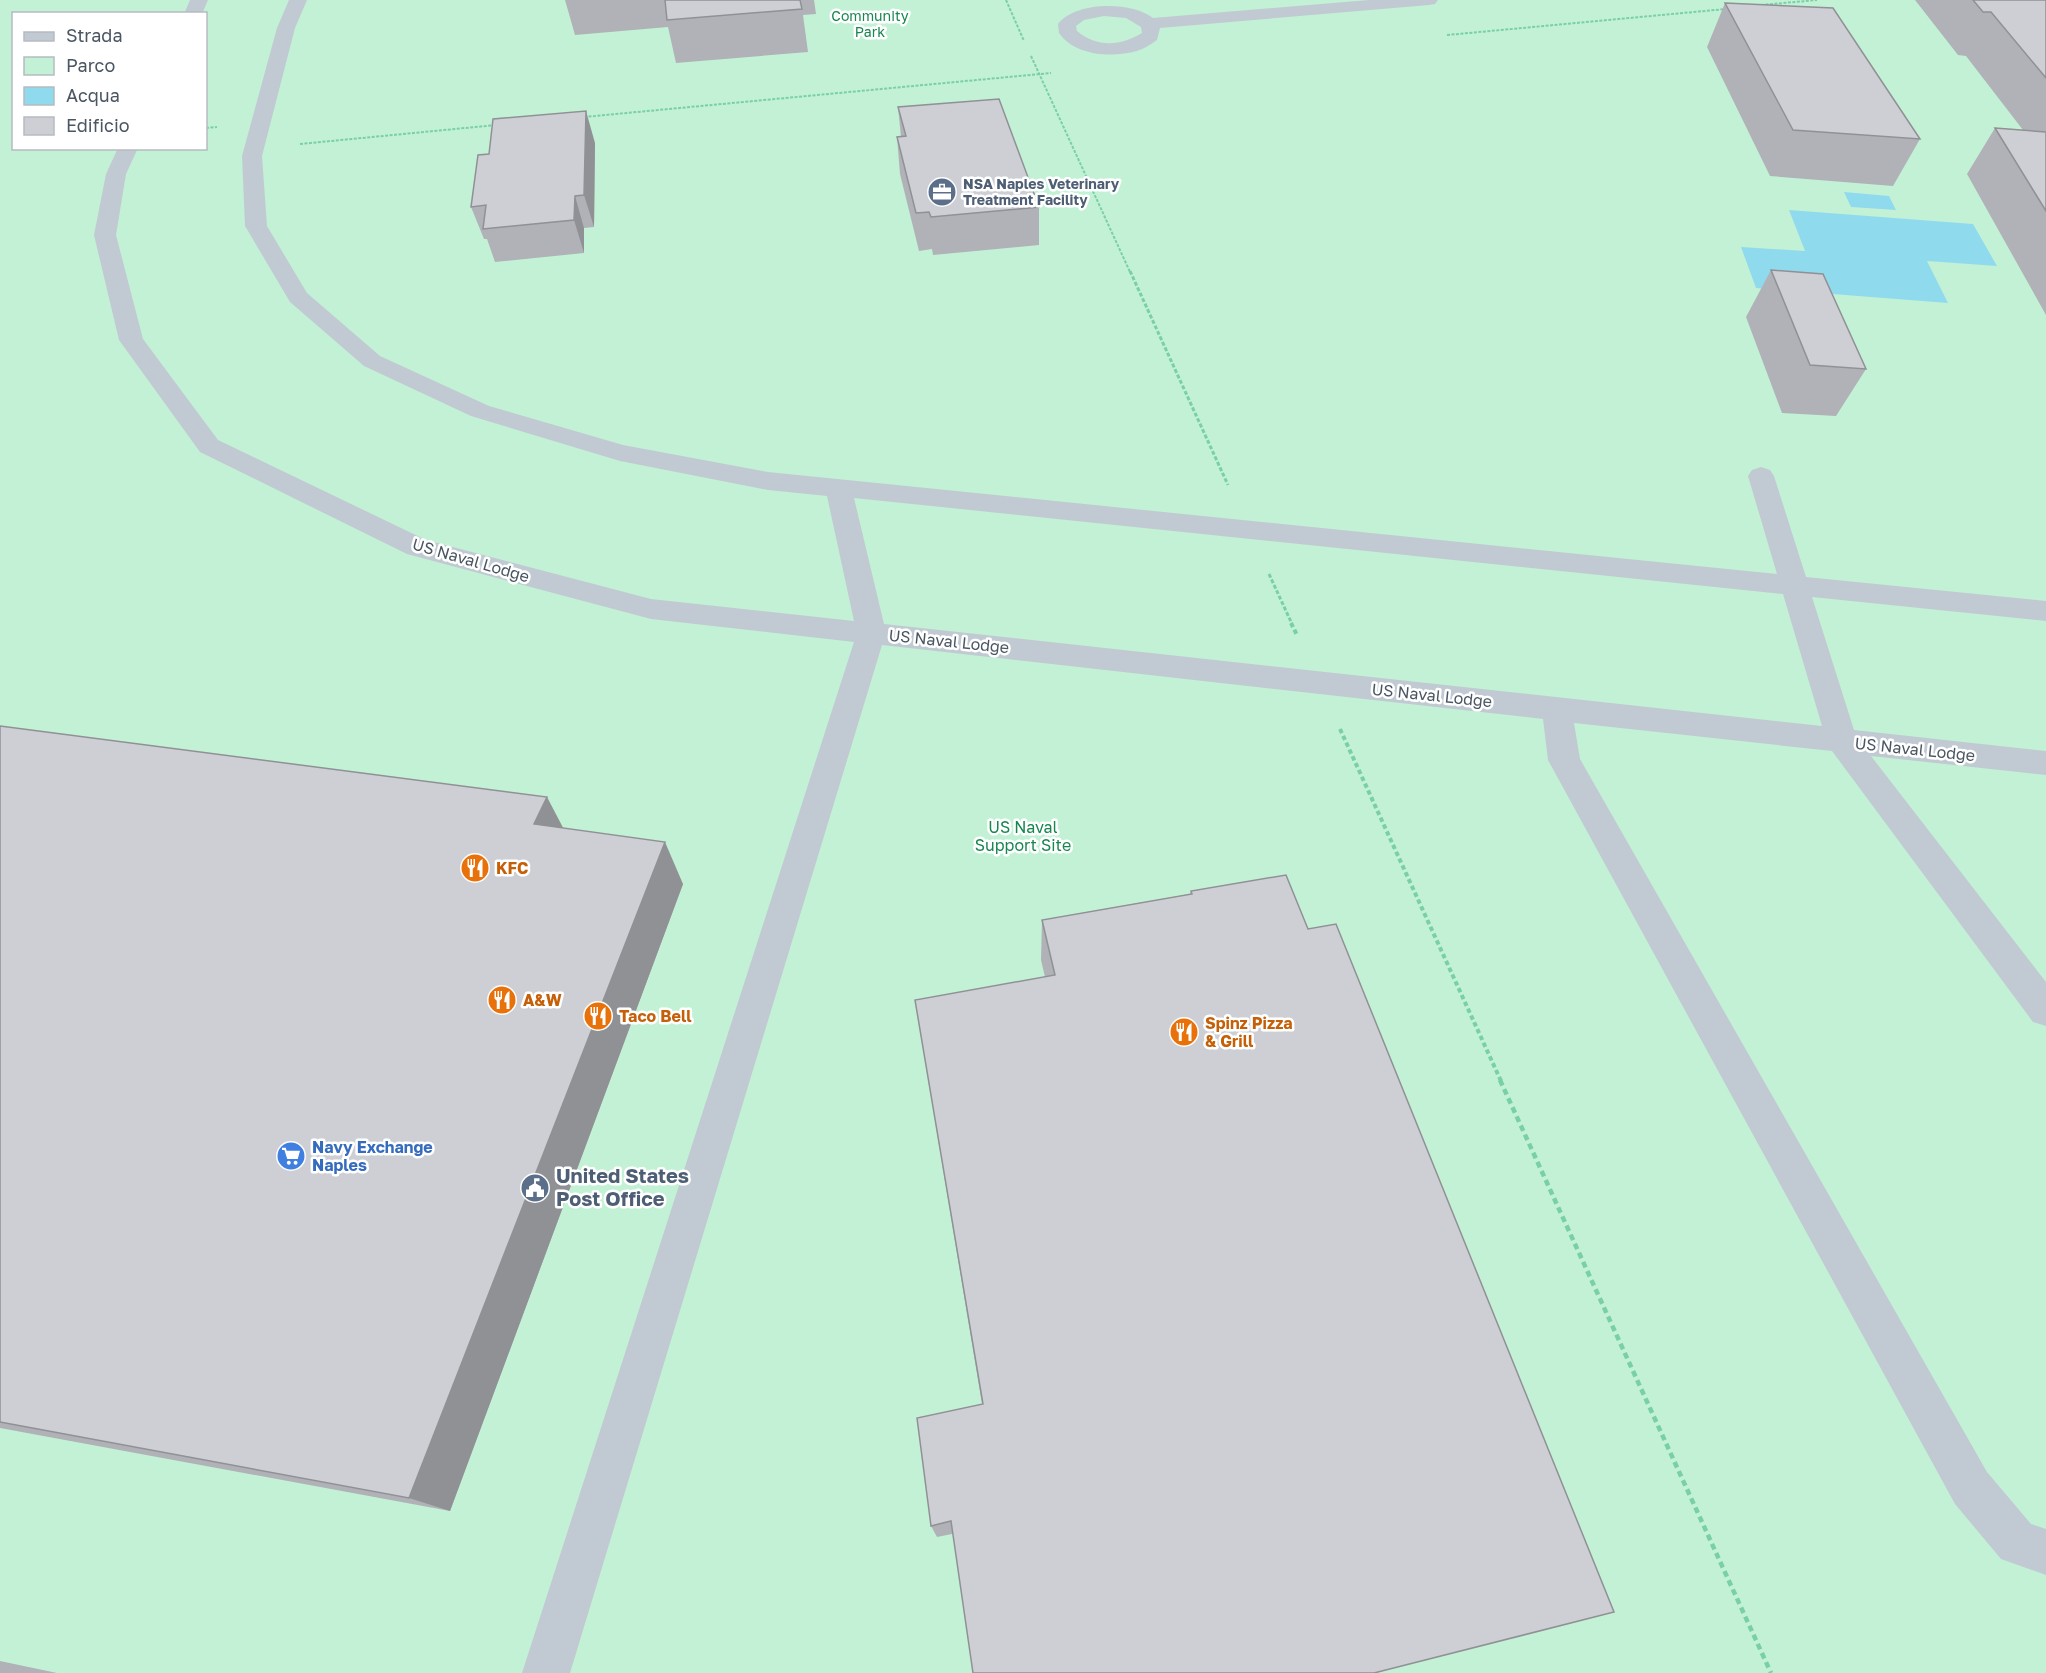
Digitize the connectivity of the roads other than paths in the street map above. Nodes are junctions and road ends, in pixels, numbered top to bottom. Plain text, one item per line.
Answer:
1 (298, 0) edge
2 (1429, 0) edge
3 (1101, 5) edge
4 (1150, 24) junction
5 (127, 150) edge
6 (1761, 476) dead end
7 (839, 489) junction
8 (1795, 585) junction
9 (2046, 611) edge
10 (871, 633) junction
11 (1557, 709) junction
12 (1842, 741) junction
13 (2046, 763) edge
14 (2046, 1010) edge
15 (2046, 1552) edge
16 (546, 1673) edge

1 - 7 street
2 - 4 street
3 - 4 street
3 - 4 street
5 - 10 street, US Naval Lodge
6 - 8 street
7 - 8 street
7 - 10 street
8 - 9 street
8 - 12 street
10 - 11 street, US Naval Lodge
10 - 16 street
11 - 12 street, US Naval Lodge
11 - 15 street
12 - 13 street, US Naval Lodge
12 - 14 street

